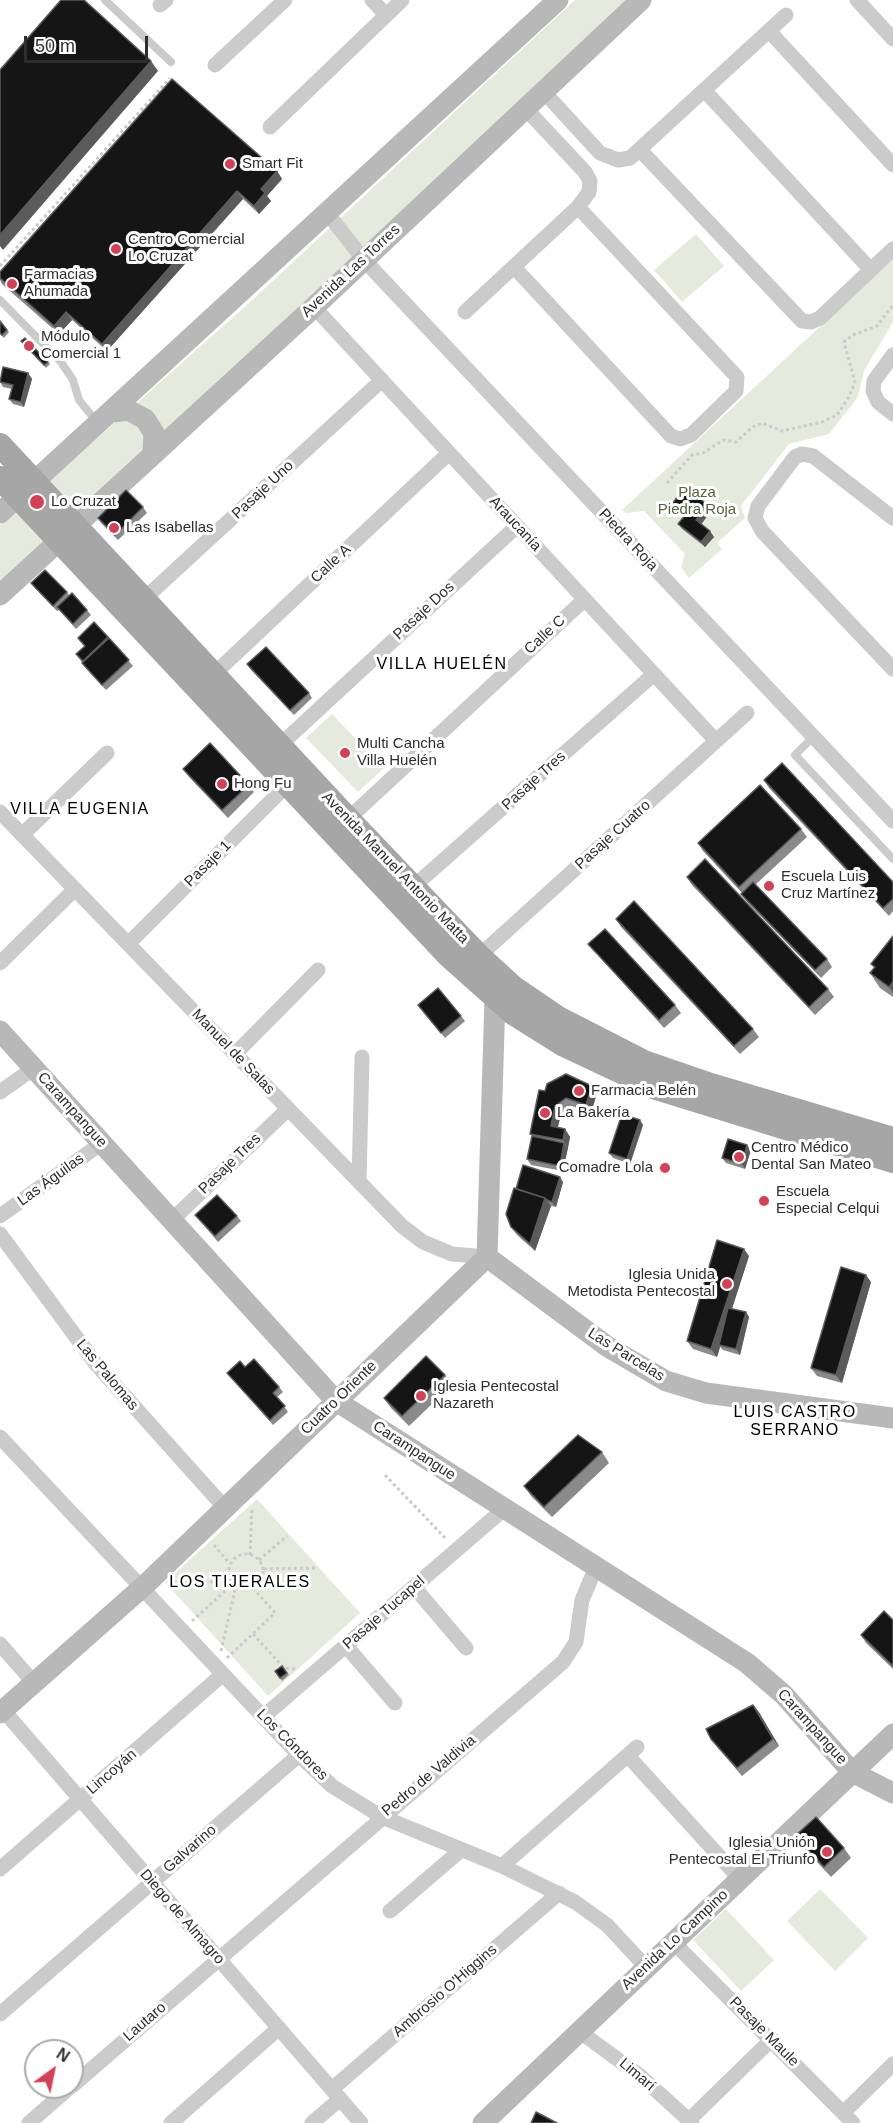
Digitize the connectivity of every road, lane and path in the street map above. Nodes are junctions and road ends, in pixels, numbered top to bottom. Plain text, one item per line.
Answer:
1 (105, 0) edge
2 (285, 0) edge
3 (372, 0) edge
4 (402, 0) edge
5 (558, 0) edge
6 (641, 0) edge
7 (857, 0) edge
8 (386, 15) junction
9 (786, 15) dead end
10 (769, 31) junction
11 (893, 39) edge
12 (171, 62) dead end
13 (215, 65) dead end
14 (170, 78) edge
15 (543, 91) junction
16 (705, 91) junction
17 (525, 108) junction
18 (133, 119) junction
19 (138, 123) edge
20 (270, 127) dead end
21 (641, 151) junction
22 (893, 165) edge
23 (86, 171) junction
24 (91, 175) edge
25 (578, 207) junction
26 (328, 214) junction
27 (893, 249) edge
28 (364, 260) junction
29 (0, 266) edge
30 (514, 267) junction
31 (871, 270) junction
32 (0, 300) edge
33 (893, 304) edge
34 (314, 307) junction
35 (465, 312) dead end
36 (893, 355) edge
37 (382, 380) junction
38 (893, 414) edge
39 (106, 418) junction
40 (0, 445) edge
41 (153, 452) junction
42 (449, 453) junction
43 (0, 478) edge
44 (667, 483) dead end
45 (27, 490) junction
46 (0, 513) edge
47 (893, 518) edge
48 (517, 526) junction
49 (68, 532) junction
50 (0, 595) edge
51 (144, 599) junction
52 (585, 599) junction
53 (893, 669) edge
54 (654, 674) junction
55 (213, 675) junction
56 (747, 713) dead end
57 (813, 736) junction
58 (716, 741) junction
59 (279, 746) junction
60 (107, 753) dead end
61 (288, 784) junction
62 (0, 812) edge
63 (348, 819) junction
64 (893, 821) edge
65 (22, 835) junction
66 (893, 859) edge
67 (413, 887) junction
68 (75, 890) junction
69 (128, 944) junction
70 (485, 962) junction
71 (0, 963) edge
72 (318, 970) dead end
73 (495, 998) junction
74 (0, 1031) edge
75 (235, 1053) junction
76 (362, 1057) dead end
77 (34, 1068) junction
78 (0, 1092) edge
79 (288, 1109) junction
80 (893, 1139) edge
81 (102, 1143) junction
82 (893, 1161) edge
83 (359, 1181) junction
84 (0, 1216) edge
85 (172, 1220) junction
86 (0, 1234) edge
87 (487, 1257) junction
88 (336, 1401) junction
89 (893, 1418) edge
90 (0, 1437) edge
91 (386, 1475) dead end
92 (253, 1481) junction
93 (225, 1508) junction
94 (504, 1509) junction
95 (202, 1530) junction
96 (287, 1536) dead end
97 (456, 1550) junction
98 (250, 1555) junction
99 (259, 1561) junction
100 (230, 1564) junction
101 (596, 1567) junction
102 (316, 1568) dead end
103 (263, 1569) junction
104 (234, 1583) junction
105 (144, 1586) junction
106 (252, 1587) junction
107 (414, 1587) junction
108 (182, 1631) junction
109 (253, 1634) junction
110 (0, 1644) edge
111 (346, 1646) junction
112 (466, 1647) dead end
113 (220, 1671) junction
114 (305, 1681) junction
115 (34, 1683) junction
116 (395, 1703) dead end
117 (2, 1711) edge
118 (263, 1717) junction
119 (893, 1734) edge
120 (299, 1755) junction
121 (852, 1772) junction
122 (893, 1793) edge
123 (80, 1799) junction
124 (382, 1816) junction
125 (461, 1850) junction
126 (502, 1866) junction
127 (0, 1869) edge
128 (740, 1879) junction
129 (152, 1882) junction
130 (559, 1893) junction
131 (390, 1911) dead end
132 (673, 1942) junction
133 (219, 1958) junction
134 (646, 1967) junction
135 (0, 2014) edge
136 (279, 2028) junction
137 (579, 2031) junction
138 (772, 2039) junction
139 (893, 2064) edge
140 (84, 2075) edge
141 (336, 2094) junction
142 (56, 2099) edge
143 (848, 2118) edge
144 (691, 2122) edge
145 (29, 2123) edge
146 (171, 2123) edge
147 (312, 2123) edge
148 (361, 2123) edge
149 (483, 2123) edge

1 - 12 lane
2 - 13 street
3 - 8 street
4 - 8 street
5 - 26 street
6 - 15 street, Avenida Las Torres
7 - 11 street
8 - 20 street
9 - 10 street
10 - 16 street
10 - 22 street
14 - 18 path
15 - 17 street, Avenida Las Torres
15 - 21 street
16 - 21 street
16 - 31 street
17 - 25 street
17 - 28 street, Avenida Las Torres
18 - 19 path
18 - 23 path
21 - 31 street
23 - 24 path
23 - 29 path
25 - 30 street
25 - 30 street
26 - 28 street, Piedra Roja
26 - 39 street
27 - 31 street
28 - 34 street, Avenida Las Torres
28 - 57 street, Piedra Roja
30 - 35 street
32 - 39 lane
33 - 44 path
34 - 37 street, Araucanía
34 - 41 street, Avenida Las Torres
36 - 38 street
37 - 42 street, Araucanía
37 - 51 street, Pasaje Uno
39 - 41 street
39 - 45 street
40 - 45 main road, Avenida Manuel Antonio Matta
41 - 49 street, Avenida Las Torres
42 - 48 street, Araucanía
42 - 55 street, Calle A
43 - 45 main road, Avenida Manuel Antonio Matta
45 - 46 street
45 - 49 main road, Avenida Manuel Antonio Matta
47 - 53 street
48 - 52 street, Araucanía
48 - 59 street, Pasaje Dos
49 - 50 street, Avenida Las Torres
49 - 51 main road, Avenida Manuel Antonio Matta
49 - 61 main road, Avenida Manuel Antonio Matta
51 - 55 main road, Avenida Manuel Antonio Matta
52 - 54 street, Araucanía
52 - 63 street, Calle C
54 - 58 street, Araucanía
54 - 67 street, Pasaje Tres
55 - 59 main road, Avenida Manuel Antonio Matta
56 - 58 street, Pasaje Cuatro
57 - 64 street, Piedra Roja
57 - 66 lane
58 - 70 street, Pasaje Cuatro
59 - 63 main road, Avenida Manuel Antonio Matta
60 - 65 street
61 - 69 street, Pasaje 1
61 - 73 main road, Avenida Manuel Antonio Matta
62 - 65 street, Manuel de Salas
63 - 67 main road, Avenida Manuel Antonio Matta
65 - 68 street, Manuel de Salas
67 - 70 main road, Avenida Manuel Antonio Matta
68 - 69 street, Manuel de Salas
68 - 71 street
69 - 75 street, Manuel de Salas
70 - 73 main road
70 - 80 main road, Avenida Manuel Antonio Matta
72 - 75 street
73 - 82 main road, Avenida Manuel Antonio Matta
73 - 87 street
74 - 77 street, Carampangue
75 - 79 street, Manuel de Salas
76 - 83 street
77 - 78 street
77 - 81 street, Carampangue
79 - 83 street, Manuel de Salas
79 - 85 street, Pasaje Tres
81 - 84 street, Las Águilas
81 - 85 street, Carampangue
83 - 87 street, Manuel de Salas
85 - 88 street, Carampangue
86 - 93 street, Las Palomas
87 - 88 street, Cuatro Oriente
87 - 89 street, Las Parcelas
88 - 92 street, Cuatro Oriente
88 - 94 street, Carampangue
90 - 105 street, Los Cóndores
91 - 97 path
92 - 93 street, Cuatro Oriente
92 - 98 path
93 - 95 street, Cuatro Oriente
94 - 97 street, Pasaje Tucapel
94 - 101 street, Carampangue
95 - 100 path
95 - 105 street, Cuatro Oriente
96 - 99 path
97 - 107 street, Pasaje Tucapel
98 - 99 path
98 - 100 path
99 - 103 path
100 - 104 path
101 - 121 street, Carampangue
101 - 124 street, Pedro de Valdivia
102 - 103 path
103 - 106 path
104 - 105 path
104 - 106 path
104 - 108 path
104 - 113 path
105 - 108 street, Los Cóndores
105 - 115 street, Cuatro Oriente
106 - 109 path
107 - 111 street, Pasaje Tucapel
107 - 112 street
108 - 113 street, Los Cóndores
109 - 113 path
109 - 114 path
110 - 115 street
111 - 114 street, Pasaje Tucapel
111 - 116 street
113 - 118 street, Los Cóndores
113 - 123 street, Lincoyán
114 - 118 street, Pasaje Tucapel
115 - 117 street, Cuatro Oriente
117 - 123 street, Diego de Almagro
118 - 120 street, Los Cóndores
119 - 121 street, Avenida Lo Campino
120 - 124 street, Los Cóndores
120 - 129 street, Galvarino
121 - 122 street, Carampangue
121 - 128 street, Avenida Lo Campino
123 - 127 street, Lincoyán
123 - 129 street, Diego de Almagro
124 - 125 street, Los Cóndores
124 - 133 street, Pedro de Valdivia
125 - 126 street, Los Cóndores
125 - 131 street
126 - 128 street
126 - 130 street, Los Cóndores
128 - 132 street, Avenida Lo Campino
129 - 133 street, Diego de Almagro
129 - 135 street, Galvarino
130 - 134 street, Los Cóndores
130 - 141 street, Ambrosio O'Higgins
132 - 134 street, Avenida Lo Campino
132 - 138 street, Pasaje Maule
133 - 136 street, Diego de Almagro
133 - 140 street, Lautaro
134 - 137 street, Avenida Lo Campino
136 - 141 street, Diego de Almagro
136 - 146 street
137 - 144 street, Limarí
137 - 149 street, Avenida Lo Campino
138 - 143 street, Pasaje Maule
138 - 144 street
139 - 143 street
141 - 147 street, Ambrosio O'Higgins
141 - 148 street, Diego de Almagro
142 - 145 street, Lautaro

